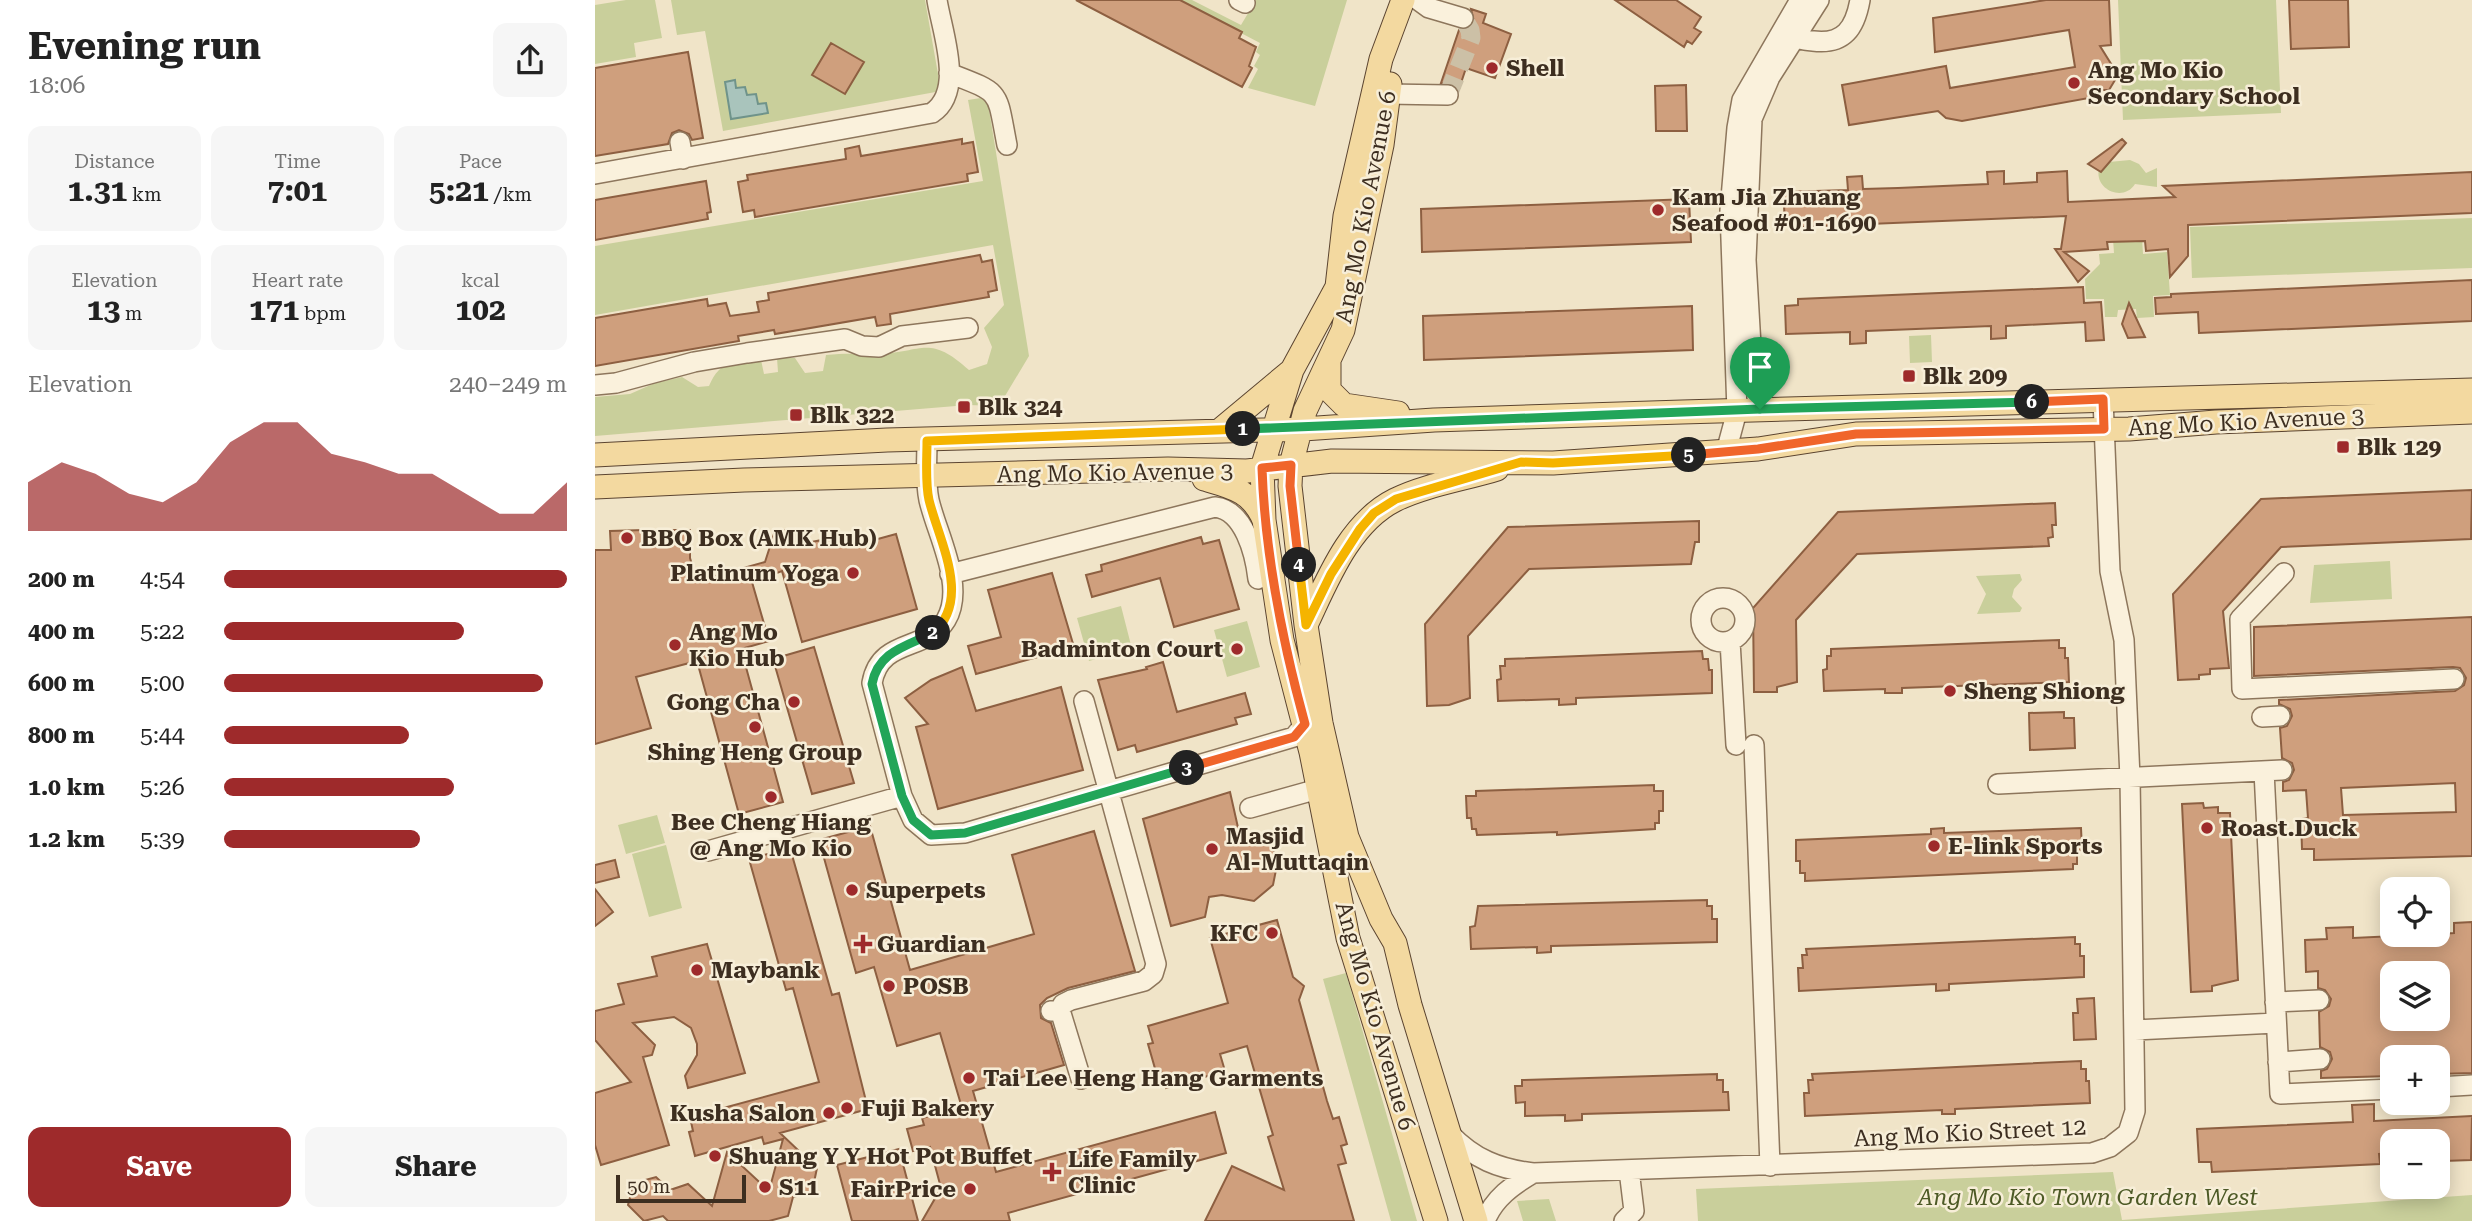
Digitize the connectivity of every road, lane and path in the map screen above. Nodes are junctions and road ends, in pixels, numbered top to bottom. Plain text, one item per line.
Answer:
1 (937, 0) edge
2 (1403, 0) edge
3 (1417, 0) edge
4 (1800, 0) edge
5 (1819, 0) edge
6 (1860, 0) edge
7 (1464, 18) dead end
8 (1788, 35) junction
9 (949, 73) junction
10 (1387, 94) junction
11 (1448, 95) dead end
12 (1007, 145) dead end
13 (595, 174) edge
14 (968, 328) dead end
15 (1329, 364) junction
16 (1292, 370) junction
17 (595, 385) edge
18 (2472, 390) edge
19 (2103, 399) junction
20 (1959, 404) junction
21 (1748, 410) junction
22 (2472, 412) edge
23 (1433, 420) junction
24 (1273, 428) junction
25 (1303, 429) junction
26 (2104, 429) junction
27 (1220, 430) junction
28 (1960, 432) junction
29 (927, 441) junction
30 (1726, 452) junction
31 (595, 455) edge
32 (1521, 462) junction
33 (1291, 465) junction
34 (1262, 468) junction
35 (1168, 469) junction
36 (927, 476) junction
37 (595, 487) edge
38 (1264, 520) junction
39 (2284, 573) dead end
40 (950, 574) junction
41 (1258, 579) dead end
42 (1306, 625) junction
43 (1730, 641) dead end
44 (2454, 678) dead end
45 (1084, 701) dead end
46 (1299, 730) junction
47 (2130, 778) junction
48 (1998, 784) dead end
49 (1318, 789) junction
50 (1109, 791) junction
51 (902, 796) junction
52 (1250, 808) dead end
53 (708, 850) dead end
54 (2319, 1000) dead end
55 (2275, 1002) junction
56 (2276, 1023) junction
57 (2135, 1030) junction
58 (2320, 1059) dead end
59 (2278, 1062) junction
60 (1081, 1079) dead end
61 (2472, 1085) edge
62 (2450, 1086) edge
63 (2380, 1090) edge
64 (1450, 1134) junction
65 (1770, 1166) junction
66 (1629, 1170) junction
67 (1533, 1172) junction
68 (1436, 1221) edge
69 (1476, 1221) edge
70 (1485, 1221) edge
71 (1624, 1221) edge

1 - 9 street
2 - 16 main road, Ang Mo Kio Avenue 6
3 - 7 street
3 - 10 main road, Ang Mo Kio Avenue 6
4 - 8 street
5 - 8 street
6 - 8 street
8 - 21 street
9 - 12 street
9 - 13 street
10 - 11 street
10 - 15 main road, Ang Mo Kio Avenue 6
14 - 17 street
15 - 23 main road
15 - 25 main road, Ang Mo Kio Avenue 6
16 - 24 main road, Ang Mo Kio Avenue 6
16 - 27 main road
18 - 19 main road, Ang Mo Kio Avenue 3
19 - 20 main road, Ang Mo Kio Avenue 3
19 - 26 street, Ang Mo Kio Street 12
20 - 21 main road, Ang Mo Kio Avenue 3
20 - 28 main road
21 - 23 main road, Ang Mo Kio Avenue 3
21 - 30 street
22 - 26 main road, Ang Mo Kio Avenue 3
23 - 25 main road, Ang Mo Kio Avenue 3
24 - 25 main road, Ang Mo Kio Avenue 3
24 - 27 main road, Ang Mo Kio Avenue 3
24 - 34 main road, Ang Mo Kio Avenue 6
25 - 33 main road, Ang Mo Kio Avenue 6
26 - 28 main road, Ang Mo Kio Avenue 3
26 - 47 street, Ang Mo Kio Street 12
27 - 29 main road, Ang Mo Kio Avenue 3
28 - 30 main road, Ang Mo Kio Avenue 3
29 - 31 main road, Ang Mo Kio Avenue 3
29 - 36 street
30 - 32 main road, Ang Mo Kio Avenue 3
32 - 33 main road, Ang Mo Kio Avenue 3
32 - 42 main road
33 - 34 main road, Ang Mo Kio Avenue 3
33 - 42 main road, Ang Mo Kio Avenue 6
34 - 35 main road, Ang Mo Kio Avenue 3
34 - 38 main road, Ang Mo Kio Avenue 6
35 - 36 main road, Ang Mo Kio Avenue 3
35 - 38 main road
36 - 37 main road, Ang Mo Kio Avenue 3
36 - 40 street
38 - 46 main road, Ang Mo Kio Avenue 6
39 - 44 street
40 - 41 street
40 - 51 street
42 - 64 main road, Ang Mo Kio Avenue 6
43 - 65 street
45 - 50 street
46 - 49 main road, Ang Mo Kio Avenue 6
46 - 50 street
47 - 48 street
47 - 55 street
47 - 57 street, Ang Mo Kio Street 12
49 - 52 street
49 - 68 main road, Ang Mo Kio Avenue 6
50 - 51 street
50 - 60 street
51 - 53 street
54 - 55 street
55 - 56 street
56 - 57 street
56 - 59 street
57 - 65 street, Ang Mo Kio Street 12
58 - 59 street
59 - 63 street
61 - 62 street
64 - 67 street, Ang Mo Kio Street 12
64 - 69 main road, Ang Mo Kio Avenue 6
65 - 66 street, Ang Mo Kio Street 12
66 - 67 street, Ang Mo Kio Street 12
66 - 71 street
67 - 70 street

